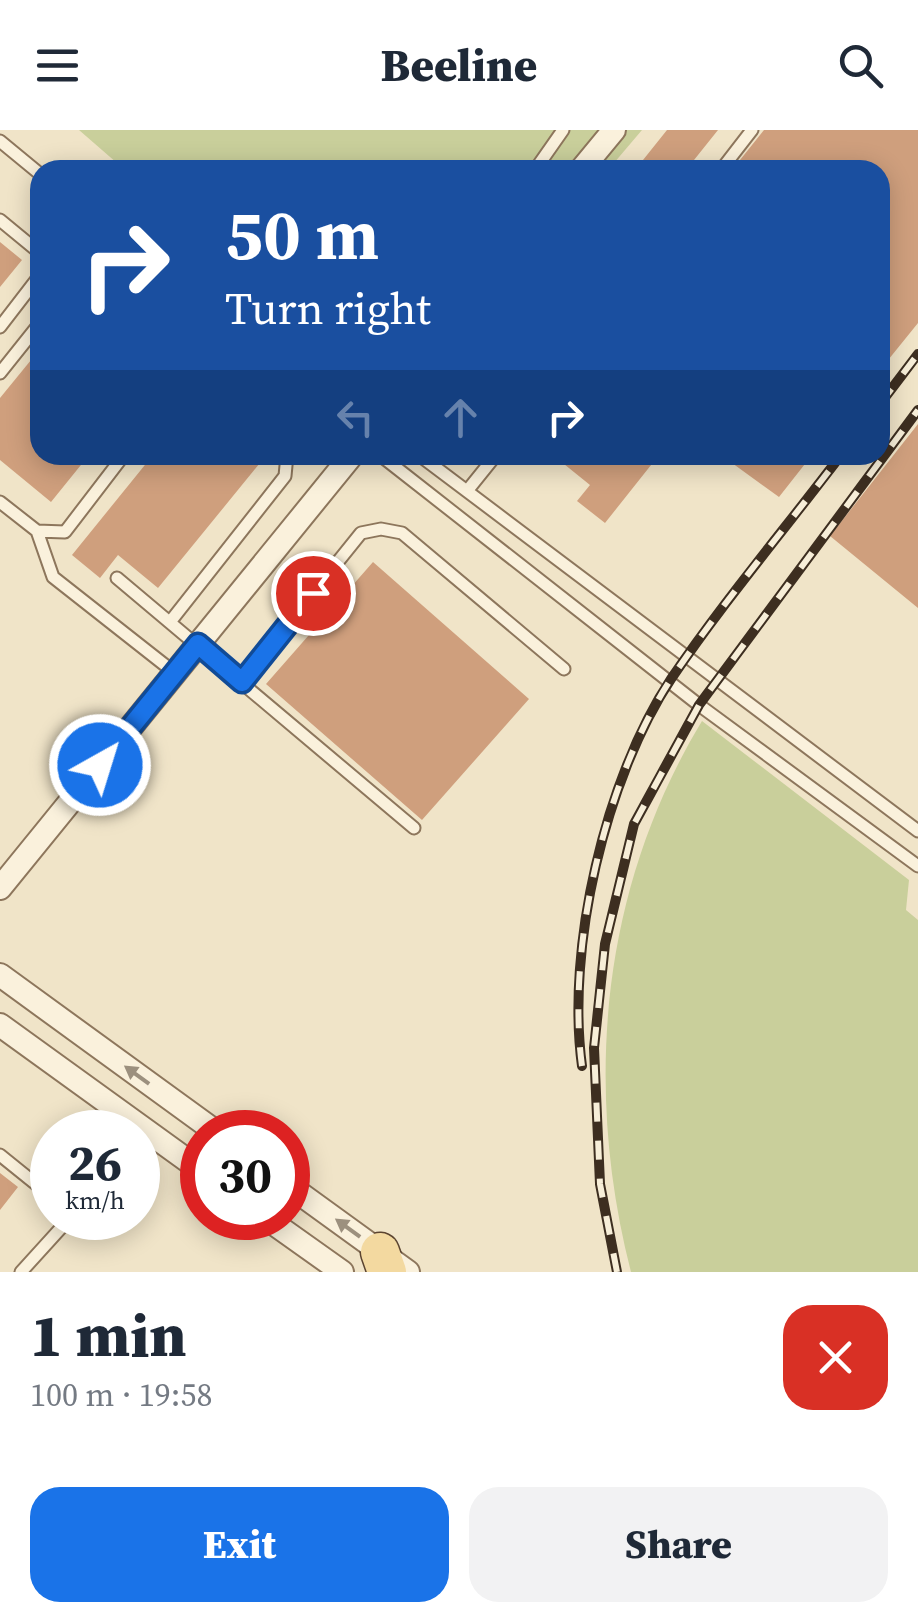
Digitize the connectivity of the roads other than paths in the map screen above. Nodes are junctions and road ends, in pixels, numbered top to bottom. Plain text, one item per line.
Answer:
1 (563, 130) edge
2 (614, 130) edge
3 (752, 130) edge
4 (0, 141) edge
5 (541, 160) edge
6 (589, 160) edge
7 (729, 160) edge
8 (30, 166) edge
9 (0, 220) edge
10 (30, 245) edge
11 (30, 288) edge
12 (0, 327) edge
13 (30, 335) edge
14 (0, 372) edge
15 (116, 465) edge
16 (286, 465) edge
17 (344, 465) edge
18 (393, 465) edge
19 (433, 465) edge
20 (488, 465) edge
21 (467, 491) junction
22 (0, 502) edge
23 (37, 531) junction
24 (117, 578) dead end
25 (170, 622) junction
26 (198, 644) junction
27 (564, 668) dead end
28 (175, 673) junction
29 (242, 682) junction
30 (414, 828) dead end
31 (918, 830) edge
32 (918, 866) edge
33 (0, 888) edge
34 (0, 975) edge
35 (0, 1025) edge
36 (186, 1110) edge
37 (180, 1155) edge
38 (0, 1156) edge
39 (30, 1180) edge
40 (310, 1201) edge
41 (50, 1240) edge
42 (297, 1240) edge
43 (392, 1265) edge
44 (21, 1272) edge
45 (342, 1272) edge

1 - 5 lane
2 - 6 street
3 - 7 lane
4 - 8 lane
9 - 10 lane
11 - 12 lane
13 - 14 lane
15 - 23 lane
16 - 25 lane
17 - 26 street
18 - 32 lane
19 - 21 lane
20 - 21 lane
21 - 31 lane
22 - 23 lane
23 - 28 lane
24 - 25 lane
25 - 26 lane
26 - 28 street
26 - 29 lane
27 - 29 lane
28 - 33 street
29 - 30 lane
36 -> 34 street
35 - 37 street
38 - 39 lane
43 -> 40 street
41 - 44 lane
42 - 45 street

